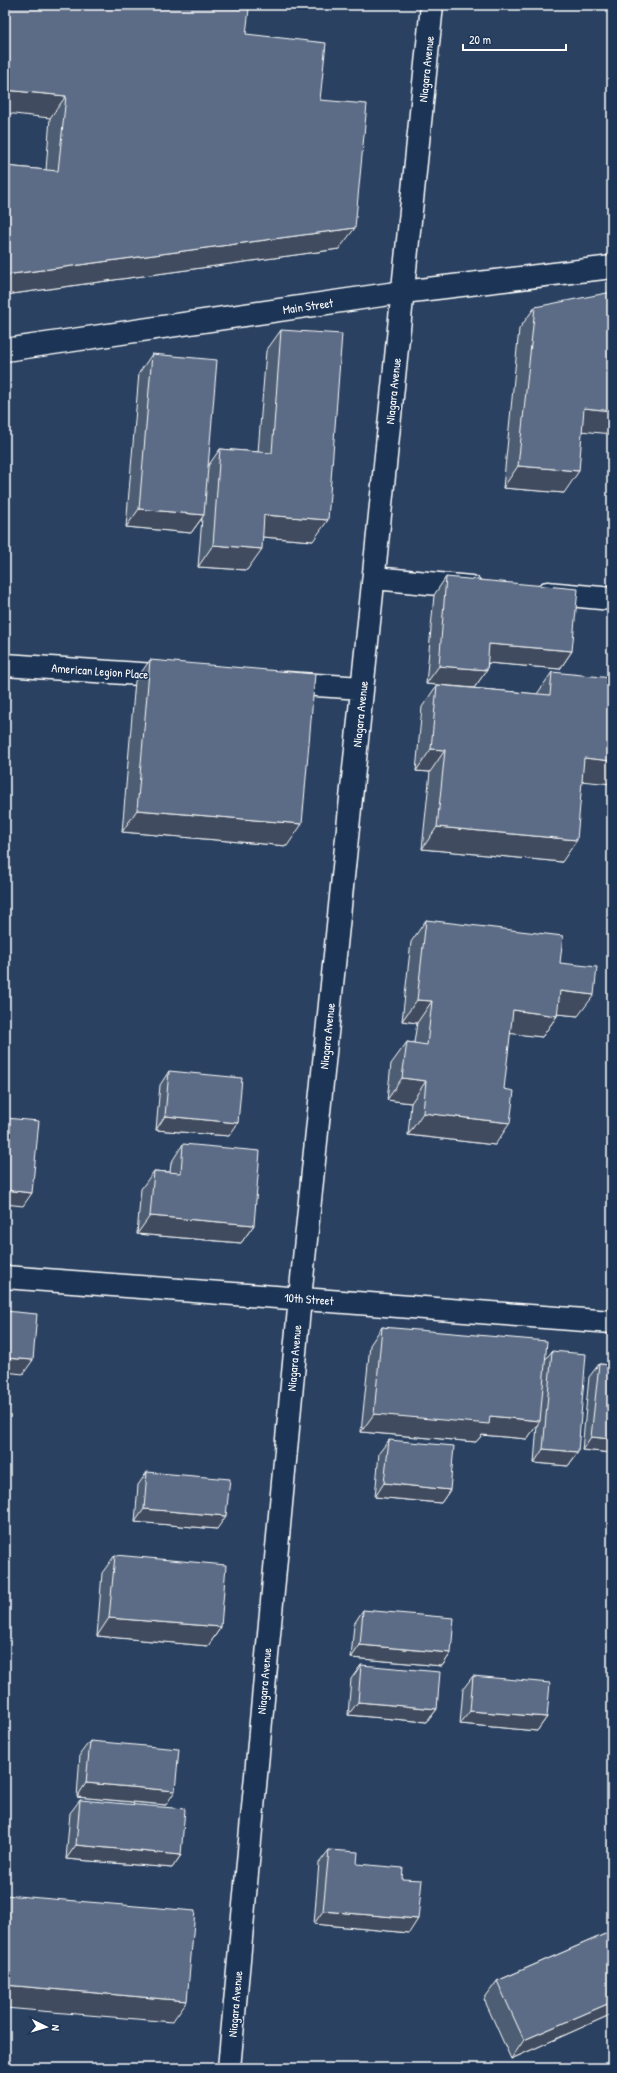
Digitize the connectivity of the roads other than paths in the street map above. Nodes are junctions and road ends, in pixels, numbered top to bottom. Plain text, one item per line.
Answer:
1 (432, 5) edge
2 (612, 267) edge
3 (403, 292) junction
4 (5, 350) edge
5 (374, 578) junction
6 (493, 588) edge
7 (525, 591) edge
8 (612, 599) edge
9 (5, 665) edge
10 (188, 677) edge
11 (267, 682) edge
12 (362, 688) junction
13 (5, 1277) edge
14 (300, 1298) junction
15 (612, 1322) edge
16 (229, 2068) edge

1 - 3 street, Niagara Avenue
2 - 3 street, Main Street
3 - 4 street, Main Street
3 - 5 street, Niagara Avenue
5 - 6 street
5 - 12 street, Niagara Avenue
7 - 8 street
9 - 10 street, American Legion Place
11 - 12 street
12 - 14 street, Niagara Avenue
13 - 14 street, 10th Street
14 - 15 street, 10th Street
14 - 16 street, Niagara Avenue

